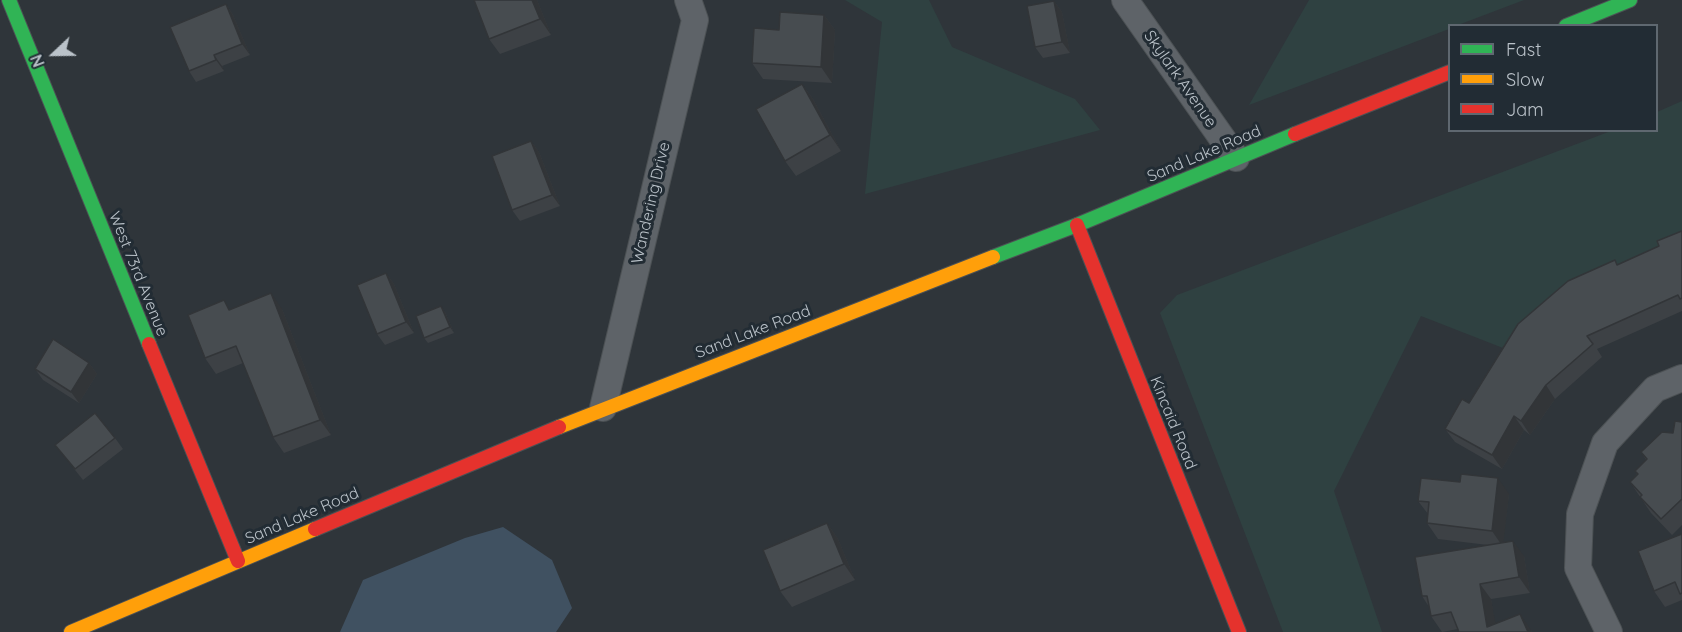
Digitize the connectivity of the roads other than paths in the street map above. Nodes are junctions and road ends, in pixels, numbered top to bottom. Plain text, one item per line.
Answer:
1 (9, 0) edge
2 (688, 0) edge
3 (1125, 0) edge
4 (1630, 0) edge
5 (1571, 24) edge
6 (1448, 72) edge
7 (1236, 158) junction
8 (1077, 225) junction
9 (1682, 378) edge
10 (603, 408) junction
11 (238, 561) junction
12 (71, 632) edge
13 (1239, 632) edge
14 (1609, 632) edge

1 - 11 main road, West 73rd Avenue
2 - 10 street, Wandering Drive
3 - 7 street, Skylark Avenue
4 - 5 main road
6 - 7 main road, Sand Lake Road
7 - 8 main road, Sand Lake Road
8 - 10 main road, Sand Lake Road
8 - 13 main road, Kincaid Road
9 - 14 street
10 - 11 main road, Sand Lake Road
11 - 12 main road, Sand Lake Road

